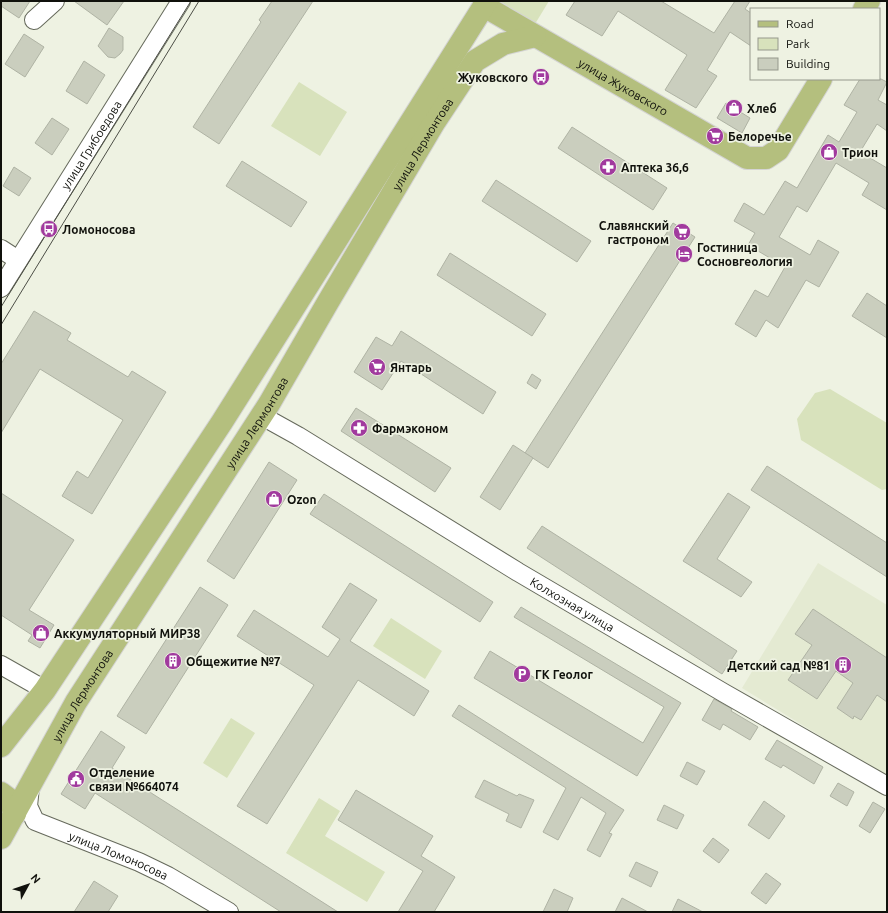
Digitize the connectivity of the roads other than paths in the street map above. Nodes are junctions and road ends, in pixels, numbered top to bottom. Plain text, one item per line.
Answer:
1 (54, 1) edge
2 (181, 1) edge
3 (485, 3) edge
4 (34, 20) dead end
5 (535, 36) junction
6 (455, 51) junction
7 (475, 61) junction
8 (820, 80) edge
9 (1, 249) edge
10 (18, 260) junction
11 (1, 288) edge
12 (262, 416) junction
13 (1, 665) edge
14 (45, 690) junction
15 (1, 746) edge
16 (887, 786) edge
17 (30, 787) junction
18 (1, 793) edge
19 (15, 814) junction
20 (1, 838) edge
21 (229, 912) edge

1 - 4 street
2 - 10 street, улица Грибоедова
3 - 5 main road, улица Жуковского
3 - 6 main road, улица Лермонтова
5 - 7 main road, улица Лермонтова
5 - 8 main road, улица Жуковского
6 - 7 main road
6 - 14 main road, улица Лермонтова
7 - 12 main road, улица Лермонтова
9 - 10 street
10 - 11 street, улица Грибоедова
12 - 16 street, Колхозная улица
12 - 17 main road, улица Лермонтова
13 - 14 street
14 - 15 main road, улица Лермонтова
17 - 19 main road, улица Лермонтова
17 - 21 street, улица Ломоносова
18 - 19 main road
19 - 20 main road, улица Лермонтова

